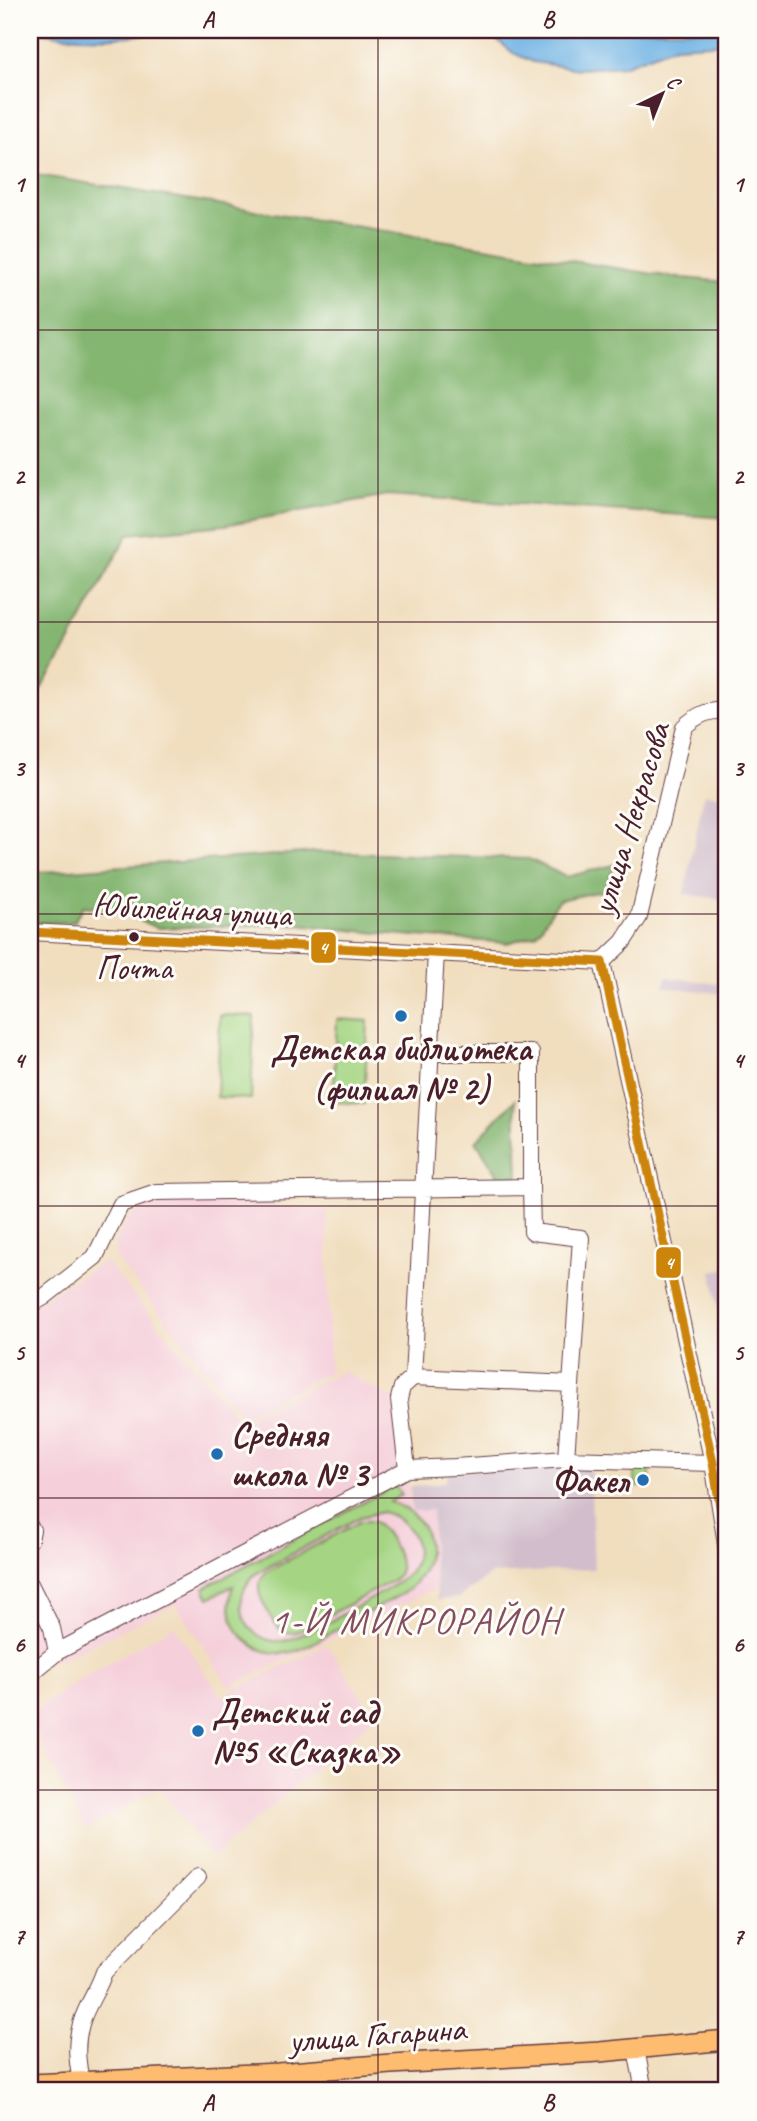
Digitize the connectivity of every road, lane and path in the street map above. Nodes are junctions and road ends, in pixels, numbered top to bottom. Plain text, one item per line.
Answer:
1 (727, 711) edge
2 (30, 932) edge
3 (436, 953) junction
4 (602, 962) junction
5 (431, 1053) junction
6 (531, 1187) junction
7 (423, 1189) junction
8 (30, 1305) edge
9 (413, 1377) junction
10 (571, 1384) junction
11 (566, 1459) junction
12 (713, 1463) junction
13 (407, 1469) junction
14 (30, 1527) edge
15 (30, 1540) edge
16 (727, 1550) edge
17 (30, 1584) edge
18 (57, 1652) junction
19 (30, 1674) edge
20 (198, 1878) dead end
21 (727, 2040) edge
22 (636, 2049) junction
23 (80, 2081) junction
24 (278, 2082) edge
25 (30, 2084) edge
26 (644, 2091) edge

1 - 4 street, улица Некрасова
2 - 3 street, Юбилейная улица
3 - 4 street, Юбилейная улица
3 - 5 street
4 - 12 street
5 - 6 street
5 - 7 street
6 - 7 street
6 - 10 street
7 - 8 street
7 - 9 street
9 - 10 street
9 - 13 street
10 - 11 street
11 - 12 street
11 - 13 street
12 - 16 street
13 - 18 street
14 - 15 street
17 - 18 street
18 - 19 street
20 - 23 street
21 - 22 main road, улица Гагарина
22 - 24 main road, улица Гагарина
22 - 26 street
23 - 24 main road, улица Гагарина
23 - 25 main road, улица Гагарина

